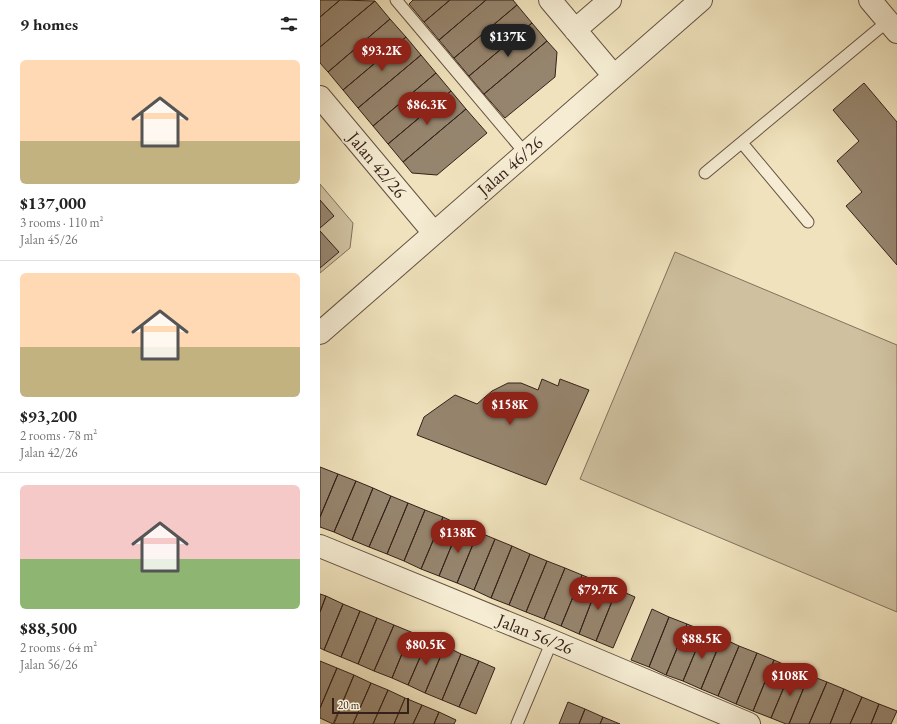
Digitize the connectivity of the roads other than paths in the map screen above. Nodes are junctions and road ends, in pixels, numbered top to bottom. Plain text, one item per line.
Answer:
1 (396, 0) edge
2 (550, 0) edge
3 (610, 0) edge
4 (701, 0) edge
5 (870, 0) edge
6 (892, 26) edge
7 (575, 30) junction
8 (614, 76) junction
9 (320, 97) edge
10 (742, 143) junction
11 (525, 153) junction
12 (705, 172) dead end
13 (808, 222) dead end
14 (434, 233) junction
15 (320, 333) edge
16 (320, 546) edge
17 (552, 641) junction
18 (516, 724) edge
19 (749, 724) edge

1 - 11 lane
2 - 7 street
3 - 7 street
4 - 8 street, Jalan 46/26
5 - 6 street
6 - 10 lane
7 - 8 street
8 - 11 street, Jalan 46/26
9 - 14 street, Jalan 42/26
10 - 12 lane
10 - 13 lane
11 - 14 street, Jalan 46/26
14 - 15 street, Jalan 46/26
16 - 17 street, Jalan 56/26
17 - 18 lane
17 - 19 street, Jalan 56/26

